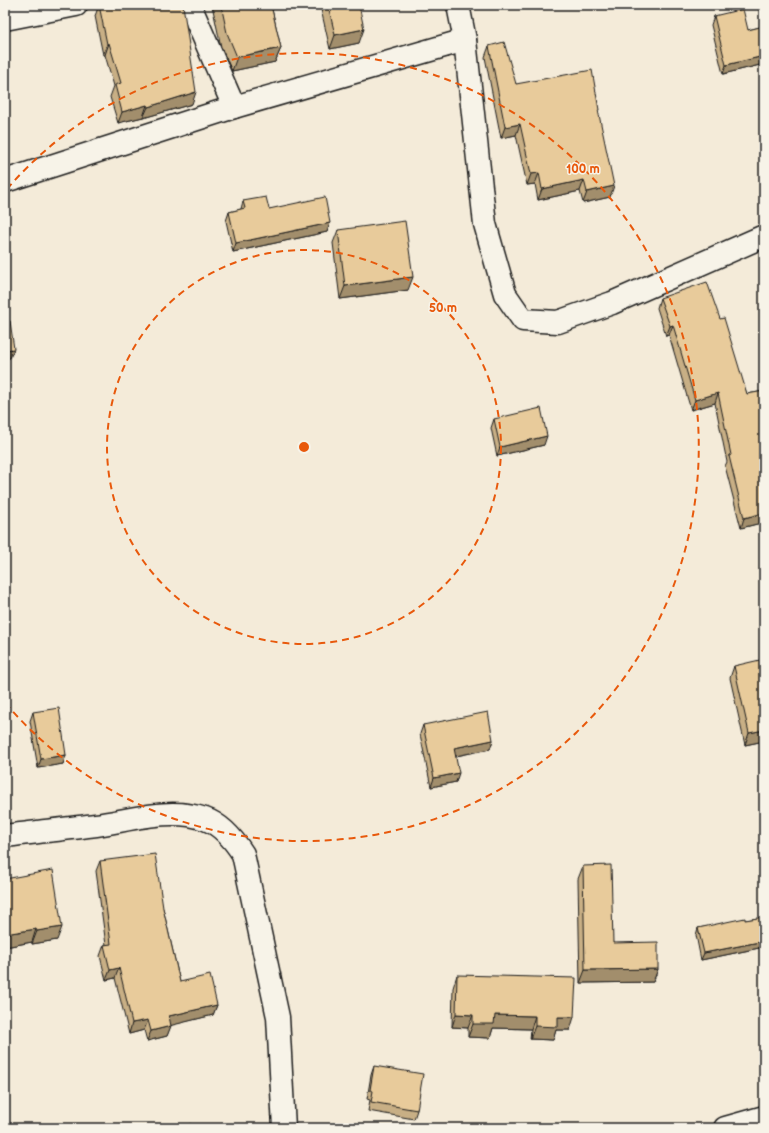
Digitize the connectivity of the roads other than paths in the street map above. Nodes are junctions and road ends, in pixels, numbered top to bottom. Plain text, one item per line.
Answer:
1 (76, 5) edge
2 (186, 5) edge
3 (458, 5) edge
4 (5, 19) edge
5 (465, 40) junction
6 (234, 107) junction
7 (5, 181) edge
8 (764, 236) edge
9 (5, 836) edge
10 (764, 1117) edge
11 (284, 1128) edge
12 (726, 1128) edge

1 - 4 street
2 - 6 street
3 - 5 street
5 - 6 street
5 - 8 street
6 - 7 street
9 - 11 street
10 - 12 street

